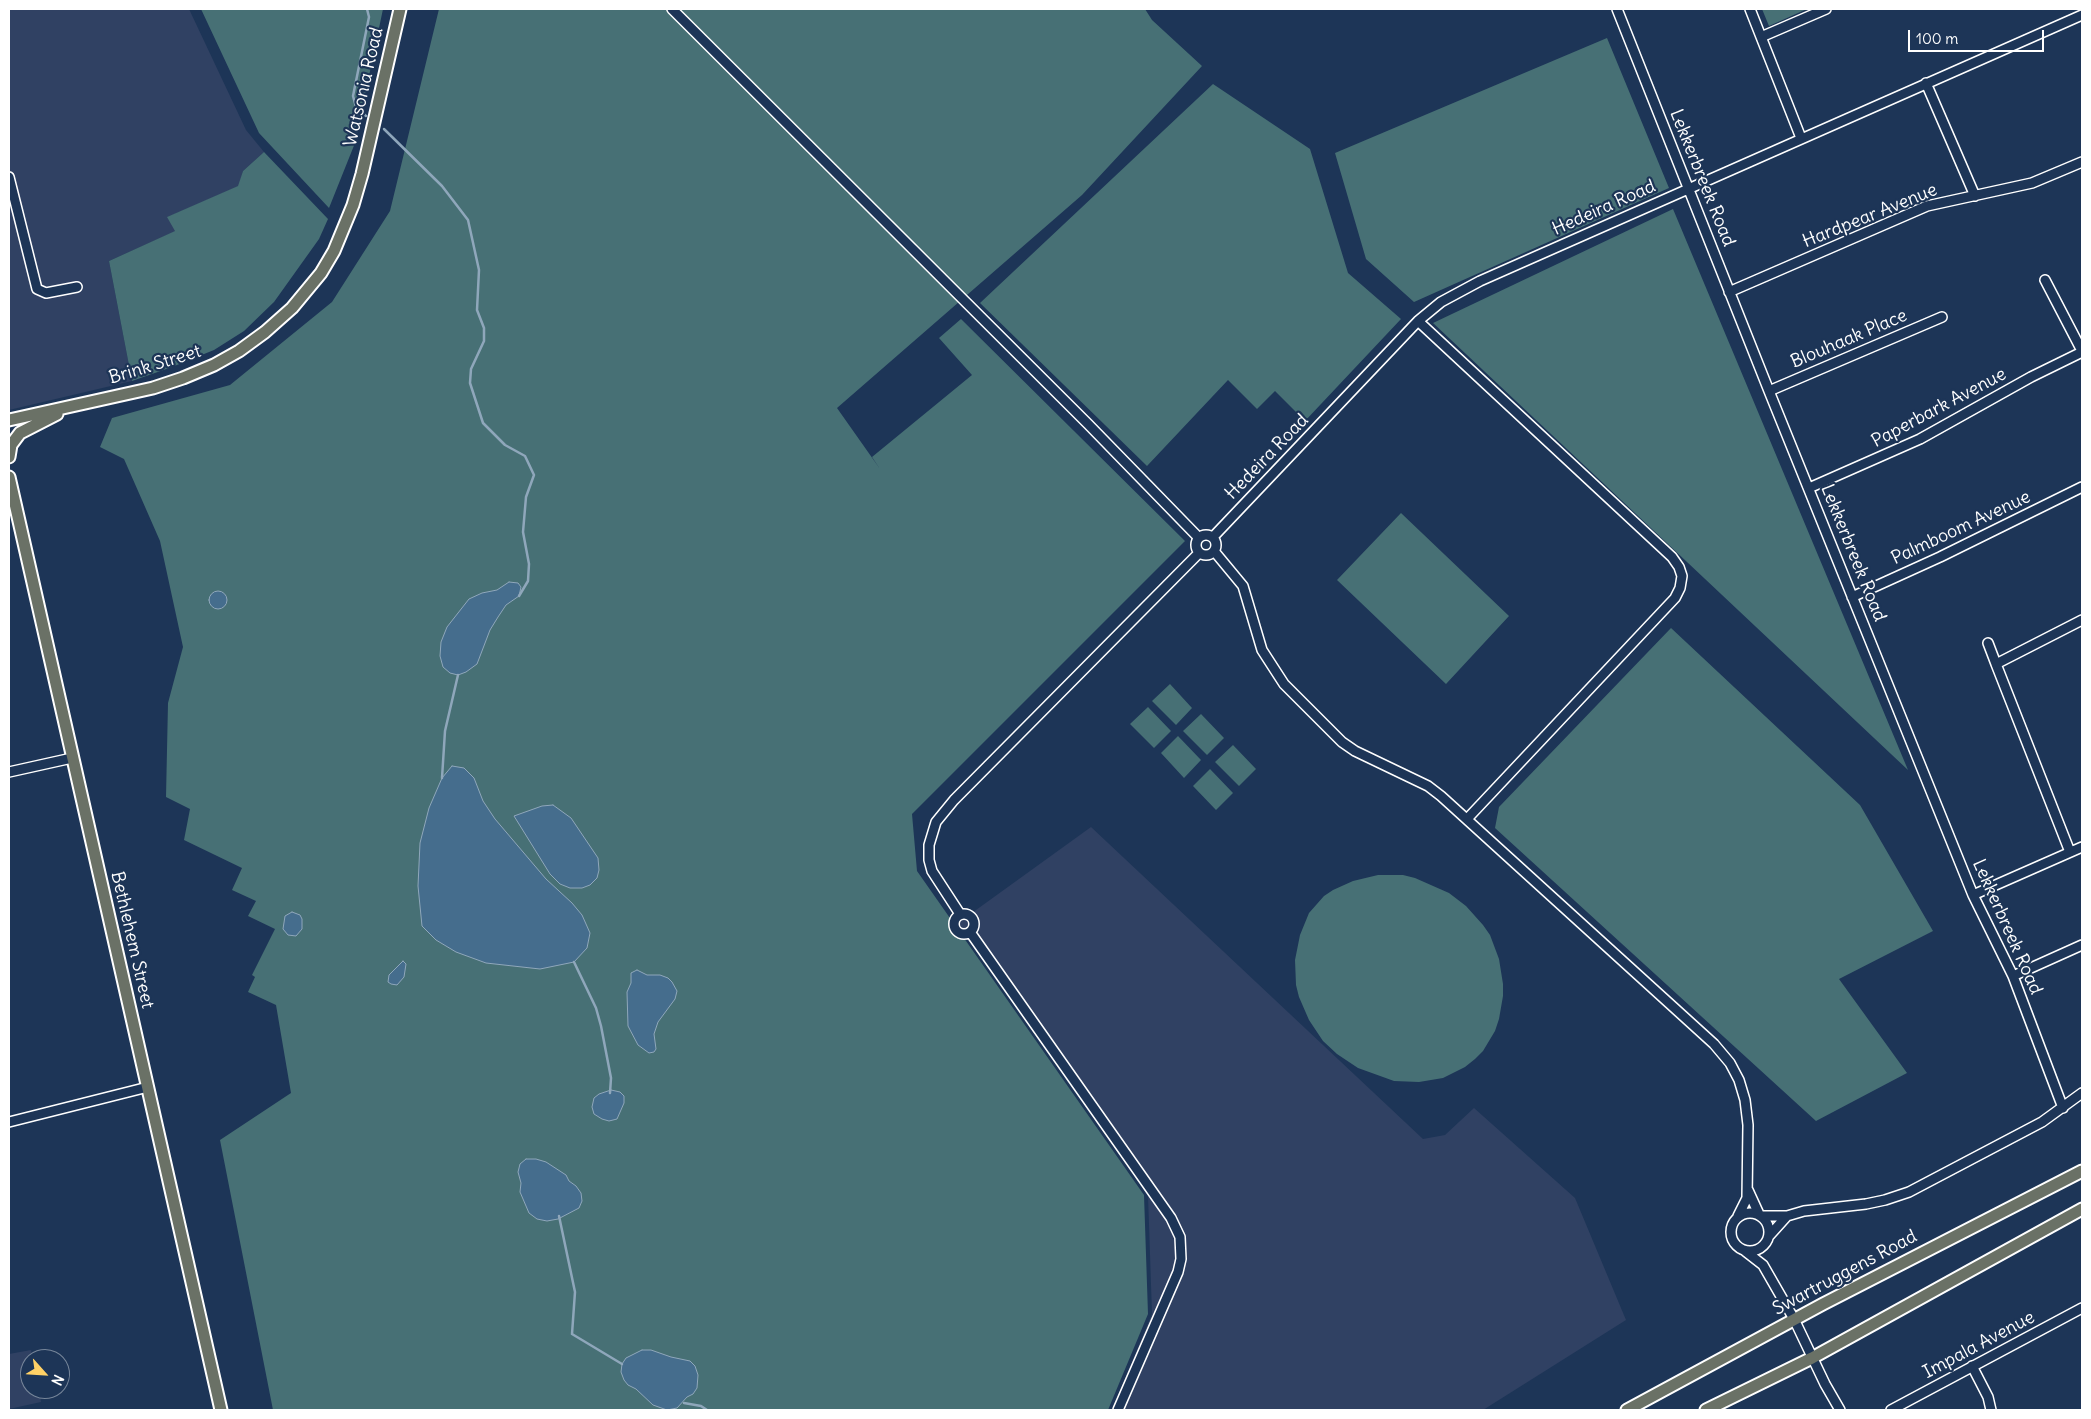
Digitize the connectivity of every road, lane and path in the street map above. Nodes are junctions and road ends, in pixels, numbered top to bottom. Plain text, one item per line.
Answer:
1 (400, 9) edge
2 (672, 9) edge
3 (1617, 9) edge
4 (1750, 9) edge
5 (1826, 9) edge
6 (2082, 15) edge
7 (1761, 38) junction
8 (1926, 83) junction
9 (1801, 138) junction
10 (2082, 162) edge
11 (362, 174) joint
12 (9, 177) edge
13 (1689, 188) junction
14 (1975, 196) junction
15 (2045, 280) dead end
16 (77, 287) dead end
17 (1730, 292) junction
18 (1942, 317) dead end
19 (1418, 321) junction
20 (2082, 351) edge
21 (1768, 391) junction
22 (72, 406) junction
23 (9, 420) edge
24 (9, 457) edge
25 (9, 478) edge
26 (2082, 487) edge
27 (1809, 488) junction
28 (1213, 537) junction
29 (1199, 538) junction
30 (1214, 551) junction
31 (1199, 553) junction
32 (1852, 597) junction
33 (2082, 620) edge
34 (1988, 643) dead end
35 (1996, 664) junction
36 (72, 758) junction
37 (9, 772) edge
38 (1467, 819) junction
39 (2082, 847) edge
40 (2070, 852) junction
41 (1973, 895) junction
42 (960, 914) junction
43 (970, 932) junction
44 (2082, 945) edge
45 (2013, 976) junction
46 (148, 1087) junction
47 (2082, 1093) edge
48 (2063, 1108) junction
49 (9, 1122) edge
50 (2082, 1170) edge
51 (1748, 1187) junction
52 (2082, 1209) edge
53 (1760, 1215) junction
54 (1738, 1216) junction
55 (1787, 1216) junction
56 (1769, 1236) junction
57 (1762, 1246) junction
58 (1744, 1250) junction
59 (1763, 1265) junction
60 (2082, 1308) edge
61 (1794, 1319) junction
62 (1812, 1358) junction
63 (1972, 1366) junction
64 (221, 1410) edge
65 (1118, 1410) edge
66 (1627, 1410) edge
67 (1706, 1410) edge
68 (1840, 1410) edge
69 (1891, 1410) edge
70 (1990, 1410) edge

1 - 11 main road, Watsonia Road
2 - 29 street
3 - 13 street, Lekkerbreek Road
4 - 7 street
5 - 7 street
6 - 8 street, Hedeira Road
7 - 9 street
8 - 9 street, Hedeira Road
8 - 14 street
9 - 13 street, Hedeira Road
10 - 14 street, Hardpear Avenue
11 - 22 main road, Brink Street
12 - 16 street
13 - 17 street, Lekkerbreek Road
13 - 19 street, Hedeira Road
14 - 17 street, Hardpear Avenue
15 - 20 street
17 - 21 street, Lekkerbreek Road
18 - 21 street, Blouhaak Place
19 - 28 street, Hedeira Road
19 - 38 street
20 - 27 street, Paperbark Avenue
21 - 27 street, Lekkerbreek Road
22 - 23 main road, Brink Street
22 - 24 main road
25 - 36 main road, Bethlehem Street
26 - 32 street, Palmboom Avenue
27 - 32 street, Lekkerbreek Road
28 - 29 street
28 - 30 street
29 - 31 street
30 - 31 street
30 - 38 street
31 - 42 street
32 - 41 street, Lekkerbreek Road
33 - 35 street
34 - 35 street
35 - 40 street
36 - 37 street
36 - 46 main road, Bethlehem Street
38 - 51 street
39 - 40 street
40 - 41 street
41 - 45 street, Lekkerbreek Road
42 - 43 street
42 - 43 street
43 - 65 street
44 - 45 street
45 - 48 street, Lekkerbreek Road
46 - 49 street
46 - 64 main road, Bethlehem Street
47 - 48 street
48 - 55 street
50 - 61 main road, Swartruggens Road
51 - 53 street
51 - 54 street
52 - 62 main road
53 - 54 street
53 - 55 street
53 - 56 street
54 - 58 street
55 - 56 street
56 - 57 street
57 - 58 street
57 - 59 street
58 - 59 street
59 - 61 street
60 - 63 street, Impala Avenue
61 - 62 street
61 - 66 main road, Swartruggens Road
62 - 67 main road
62 - 68 street
63 - 69 street, Impala Avenue
63 - 70 street

